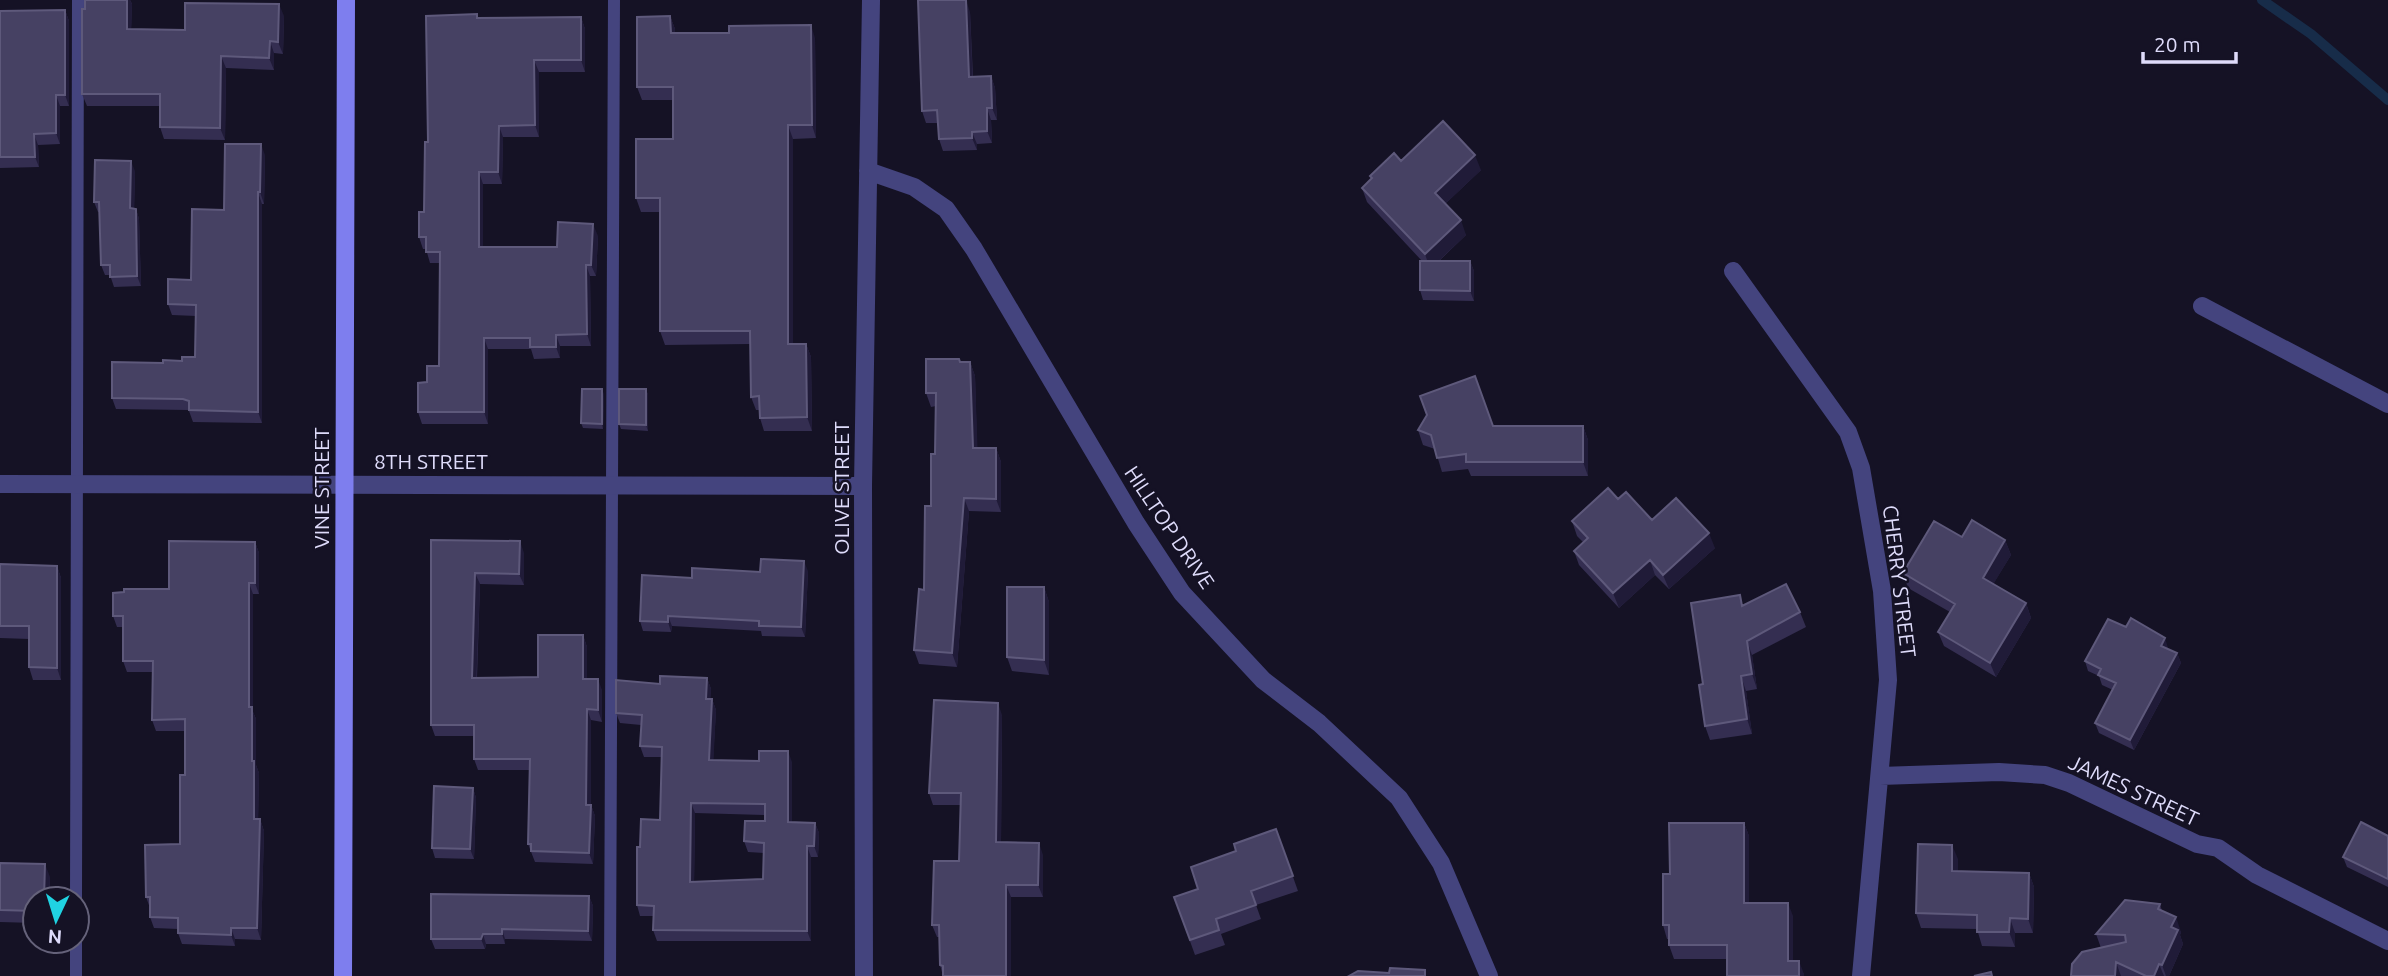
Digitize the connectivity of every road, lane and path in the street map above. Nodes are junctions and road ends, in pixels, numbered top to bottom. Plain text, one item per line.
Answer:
1 (78, 0) edge
2 (346, 0) edge
3 (614, 0) edge
4 (871, 0) edge
5 (868, 171) junction
6 (1733, 271) dead end
7 (2202, 306) dead end
8 (2388, 404) edge
9 (78, 482) junction
10 (0, 484) edge
11 (344, 484) junction
12 (611, 484) junction
13 (863, 486) junction
14 (1880, 776) junction
15 (76, 885) edge
16 (2388, 941) edge
17 (76, 955) edge
18 (76, 976) edge
19 (343, 976) edge
20 (610, 976) edge
21 (864, 976) edge
22 (1489, 976) edge
23 (1861, 976) edge

1 - 9 lane
2 - 11 street, VINE STREET
3 - 12 lane
4 - 5 street, OLIVE STREET
5 - 13 street, OLIVE STREET
5 - 22 street, HILLTOP DRIVE
6 - 14 street, CHERRY STREET
7 - 8 street
9 - 10 street, 8TH STREET
9 - 11 street, 8TH STREET
9 - 15 lane
11 - 12 street, 8TH STREET
11 - 19 street, VINE STREET
12 - 13 street, 8TH STREET
12 - 20 lane
13 - 21 street, OLIVE STREET
14 - 16 street, JAMES STREET
14 - 23 street, CHERRY STREET
17 - 18 lane

